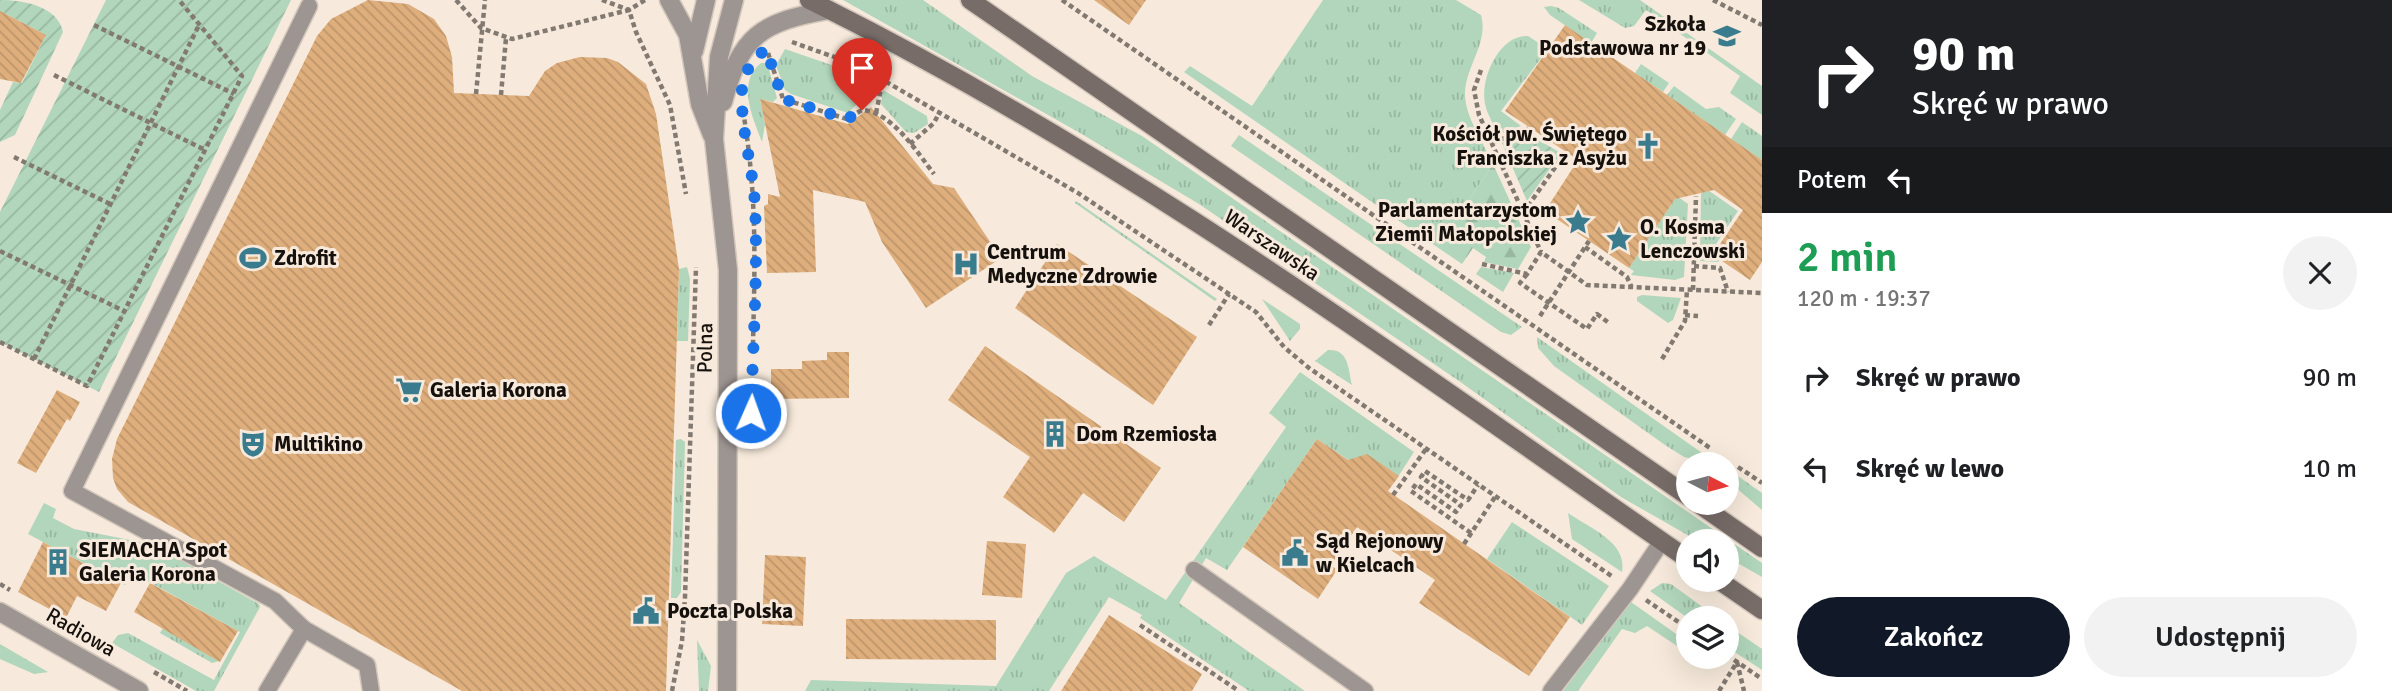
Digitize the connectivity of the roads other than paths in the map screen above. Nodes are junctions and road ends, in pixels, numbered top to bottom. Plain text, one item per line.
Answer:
1 (669, 0) edge
2 (706, 0) edge
3 (734, 0) edge
4 (809, 0) edge
5 (970, 0) edge
6 (309, 6) dead end
7 (829, 10) junction
8 (694, 55) junction
9 (714, 139) junction
10 (1676, 488) edge
11 (1715, 515) edge
12 (1662, 541) junction
13 (1762, 548) edge
14 (1676, 550) edge
15 (1195, 570) dead end
16 (1736, 592) edge
17 (1762, 610) edge
18 (0, 612) edge
19 (304, 629) junction
20 (724, 689) edge
21 (139, 691) edge
22 (267, 691) edge
23 (371, 691) edge
24 (1365, 691) edge
25 (1551, 691) edge

1 - 8 street, Polna
2 - 8 street, Polna
3 - 9 street, Polna
4 - 7 main road, Warszawska
5 - 10 main road, Warszawska
6 - 19 lane
7 - 9 street, Polna
7 - 12 main road, Warszawska
8 - 9 street, Polna
9 - 20 street, Polna
11 - 13 main road
12 - 14 main road, Warszawska
12 - 25 lane
15 - 24 lane
16 - 17 main road
18 - 21 street, Radiowa
19 - 22 lane
19 - 23 lane

